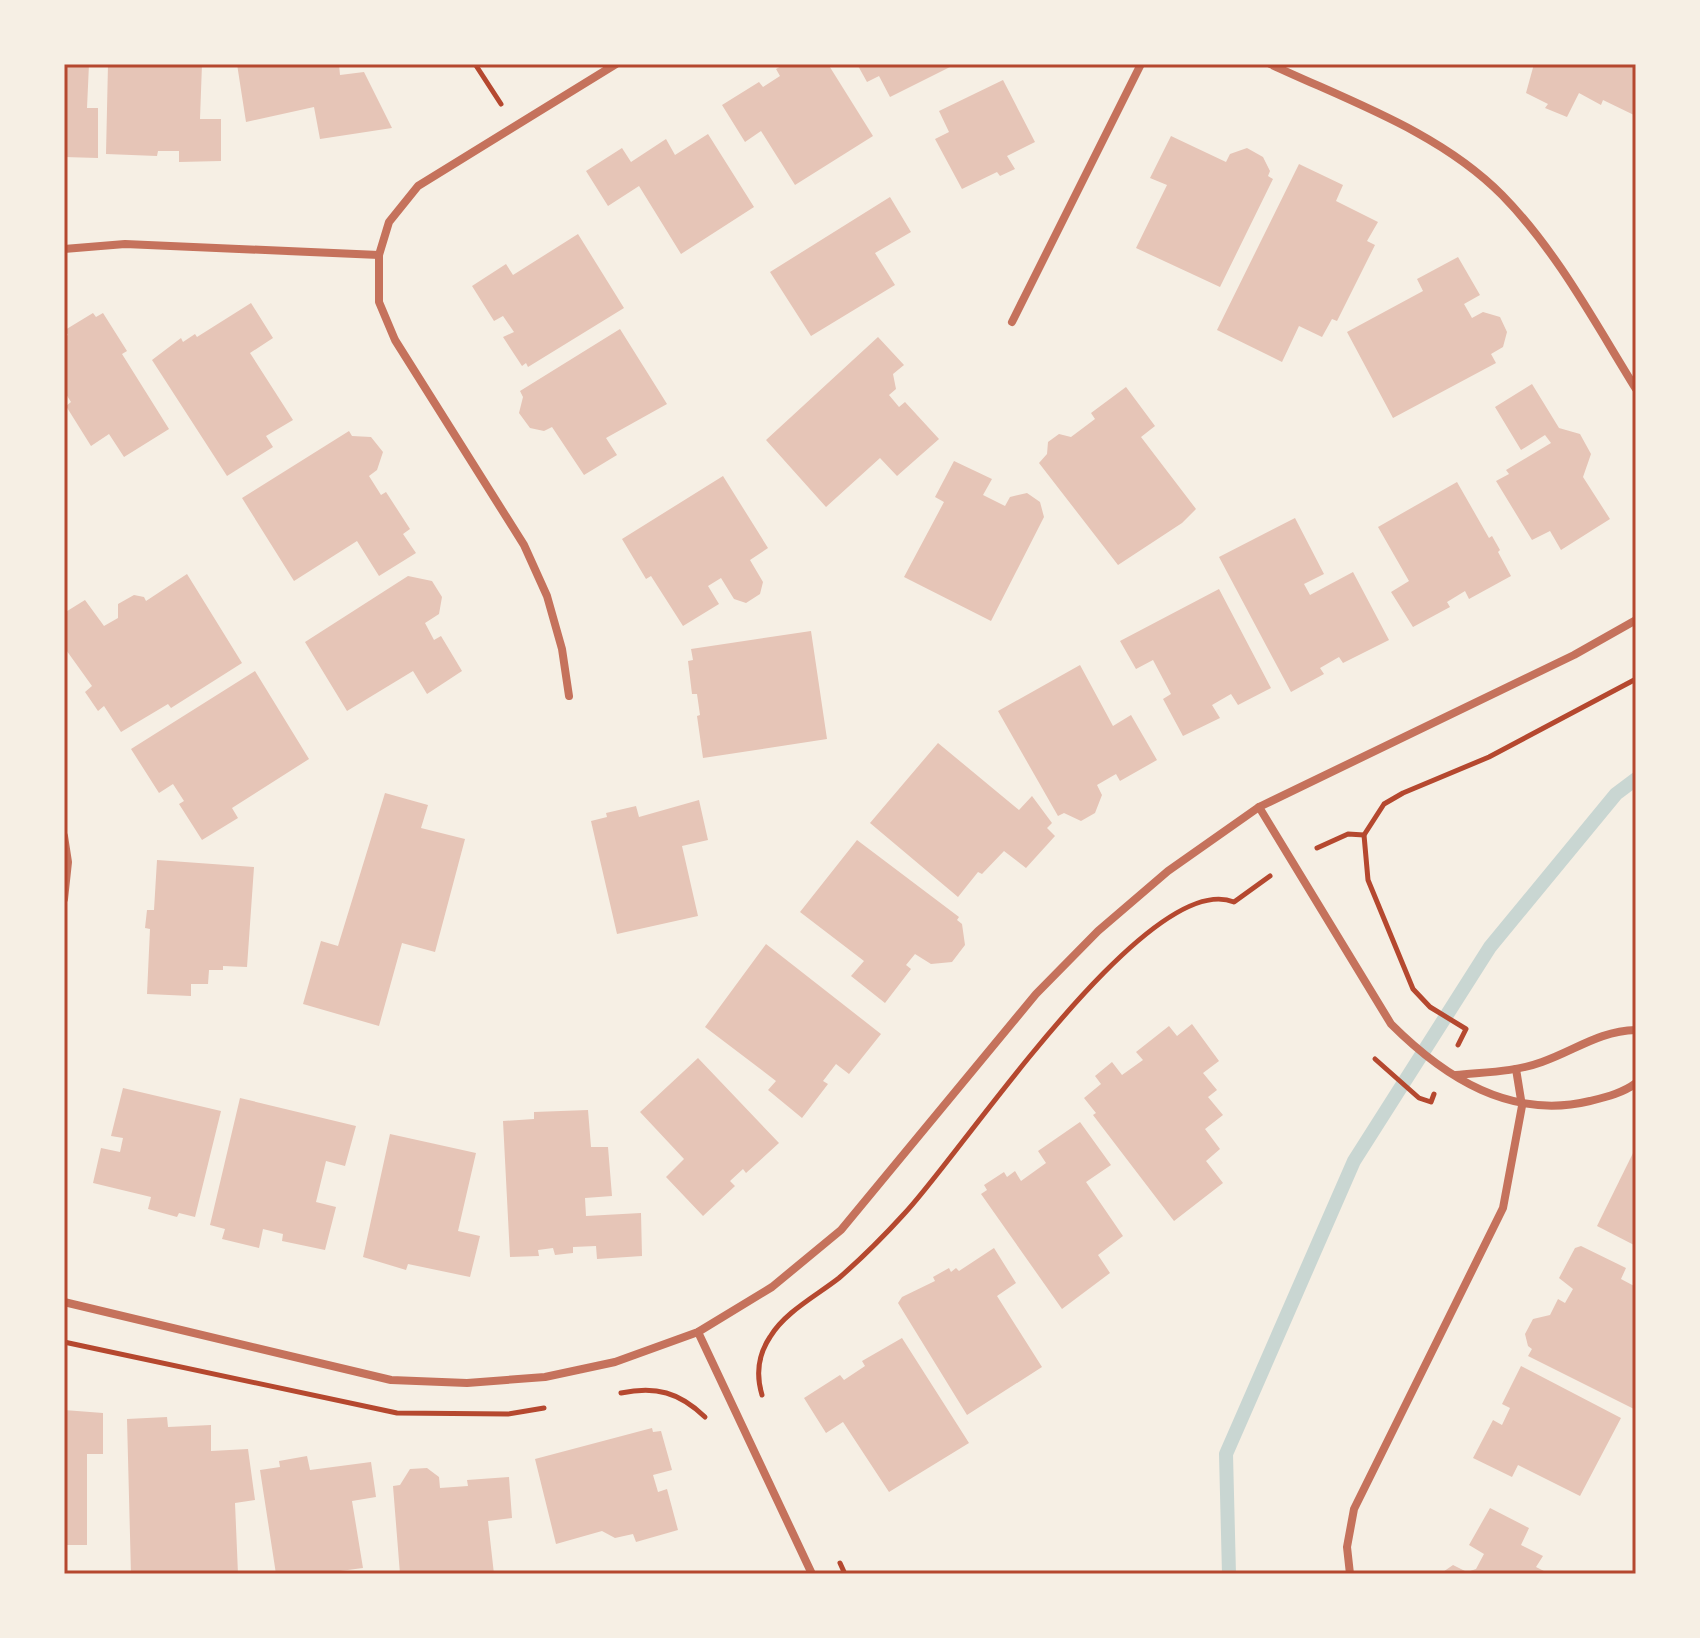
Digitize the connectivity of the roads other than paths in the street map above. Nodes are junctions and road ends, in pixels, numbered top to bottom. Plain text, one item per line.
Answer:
1 (616, 64) edge
2 (1141, 64) edge
3 (1270, 64) edge
4 (64, 249) edge
5 (379, 255) junction
6 (1012, 322) dead end
7 (1636, 389) edge
8 (1636, 620) edge
9 (569, 696) dead end
10 (1259, 807) junction
11 (64, 836) edge
12 (64, 899) edge
13 (1636, 1030) edge
14 (1516, 1069) junction
15 (1455, 1075) junction
16 (1636, 1083) edge
17 (1522, 1106) junction
18 (64, 1302) edge
19 (698, 1332) junction
20 (812, 1574) edge
21 (1350, 1574) edge

1 - 5 street
2 - 6 street
3 - 7 street
4 - 5 street
5 - 9 street
8 - 10 street
10 - 15 street
10 - 19 street
11 - 12 street
13 - 14 street
14 - 15 street
14 - 17 street
15 - 17 street
16 - 17 street
17 - 21 street
18 - 19 street
19 - 20 street

